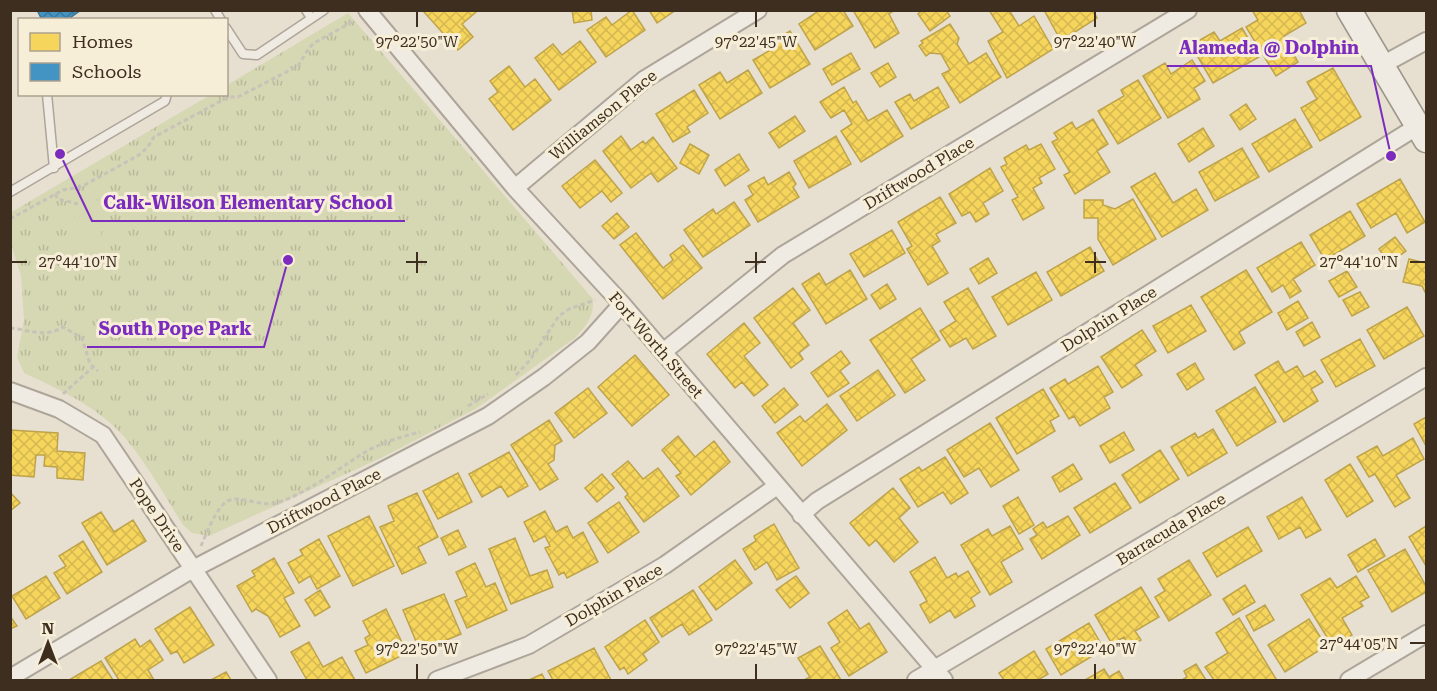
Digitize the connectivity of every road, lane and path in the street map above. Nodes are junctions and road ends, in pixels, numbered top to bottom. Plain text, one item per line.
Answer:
1 (324, 10) edge
2 (758, 10) edge
3 (1188, 10) edge
4 (1349, 10) edge
5 (368, 12) edge
6 (308, 14) edge
7 (228, 31) edge
8 (1426, 41) edge
9 (1382, 65) junction
10 (47, 96) edge
11 (166, 96) edge
12 (1422, 133) edge
13 (54, 168) junction
14 (515, 188) junction
15 (10, 192) edge
16 (56, 194) junction
17 (78, 204) dead end
18 (10, 219) edge
19 (617, 299) junction
20 (10, 327) edge
21 (663, 352) junction
22 (93, 367) junction
23 (98, 371) dead end
24 (1426, 377) edge
25 (510, 380) dead end
26 (496, 389) dead end
27 (10, 391) edge
28 (51, 406) junction
29 (468, 406) dead end
30 (429, 429) dead end
31 (777, 486) junction
32 (801, 515) junction
33 (192, 568) junction
34 (1426, 634) edge
35 (940, 675) edge
36 (10, 678) edge
37 (268, 681) edge
38 (438, 681) edge
39 (916, 681) edge
40 (1349, 681) edge

1 - 6 lane
2 - 14 street, Williamson Place
3 - 21 street, Driftwood Place
4 - 9 main road
5 - 14 street, Fort Worth Street
5 - 16 path
6 - 7 lane
8 - 9 street
9 - 12 main road
10 - 13 lane
11 - 13 lane
12 - 32 street, Dolphin Place
13 - 15 lane
14 - 19 street, Fort Worth Street
16 - 17 path
16 - 18 path
19 - 21 street, Fort Worth Street
19 - 25 path
19 - 33 street, Driftwood Place
20 - 22 path
21 - 31 street, Fort Worth Street
22 - 23 path
22 - 28 path
24 - 35 street, Barracuda Place
26 - 29 path
27 - 28 street, Pope Drive
28 - 33 street, Pope Drive
30 - 33 path
31 - 32 street, Fort Worth Street
31 - 38 street, Dolphin Place
32 - 35 street, Fort Worth Street
33 - 36 street, Driftwood Place
33 - 37 street, Pope Drive
34 - 40 street
35 - 39 street, Barracuda Place

